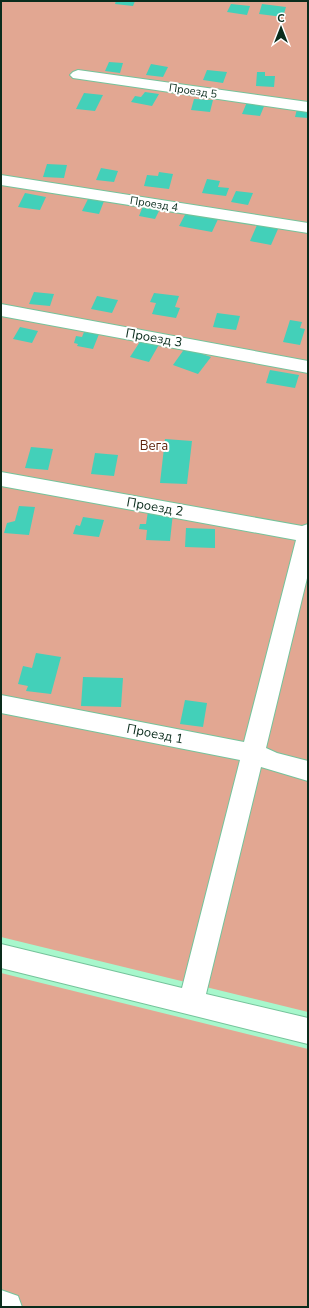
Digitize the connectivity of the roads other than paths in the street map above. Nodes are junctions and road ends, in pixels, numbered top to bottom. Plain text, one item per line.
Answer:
1 (78, 75) dead end
2 (308, 107) edge
3 (1, 180) edge
4 (308, 228) edge
5 (1, 310) edge
6 (308, 367) edge
7 (1, 479) edge
8 (308, 534) edge
9 (1, 704) edge
10 (253, 753) junction
11 (308, 771) edge
12 (1, 956) edge
13 (190, 1002) junction
14 (308, 1031) edge
15 (1, 1305) edge
16 (7, 1307) edge

1 - 2 street, Проезд 5
3 - 4 street, Проезд 4
5 - 6 street, Проезд 3
7 - 8 street, Проезд 2
8 - 10 street
9 - 10 street, Проезд 1
10 - 11 street, Проезд 1
10 - 13 street
12 - 13 street
13 - 14 street
15 - 16 street

